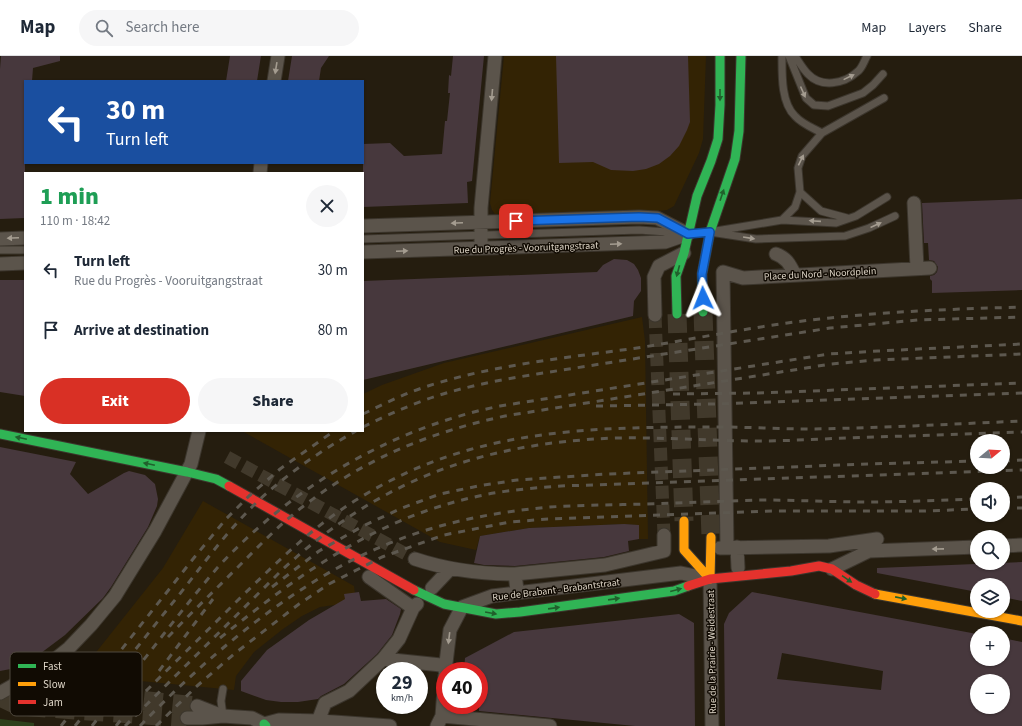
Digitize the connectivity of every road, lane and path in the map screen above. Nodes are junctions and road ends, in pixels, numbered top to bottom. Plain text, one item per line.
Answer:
1 (278, 56) edge
2 (495, 56) edge
3 (720, 56) edge
4 (741, 56) edge
5 (782, 56) edge
6 (789, 56) edge
7 (795, 56) edge
8 (867, 56) edge
9 (883, 74) dead end
10 (274, 80) edge
11 (884, 98) dead end
12 (822, 133) junction
13 (800, 192) junction
14 (886, 197) dead end
15 (914, 203) dead end
16 (895, 216) dead end
17 (848, 218) junction
18 (782, 220) junction
19 (364, 226) edge
20 (699, 233) junction
21 (481, 235) junction
22 (24, 238) edge
23 (0, 239) edge
24 (364, 239) edge
25 (0, 250) edge
26 (24, 250) edge
27 (364, 252) edge
28 (684, 253) junction
29 (776, 254) dead end
30 (24, 263) edge
31 (0, 264) edge
32 (795, 275) junction
33 (703, 312) tunnel mouth
34 (678, 314) tunnel mouth
35 (655, 315) tunnel mouth
36 (199, 432) edge
37 (0, 434) edge
38 (187, 472) junction
39 (684, 521) tunnel mouth
40 (664, 535) tunnel mouth
41 (877, 540) dead end
42 (711, 542) joint
43 (1022, 545) edge
44 (1010, 546) edge
45 (970, 547) edge
46 (732, 548) junction
47 (643, 556) junction
48 (415, 559) tunnel mouth
49 (738, 568) dead end
50 (450, 569) junction
51 (832, 569) junction
52 (515, 574) junction
53 (644, 574) dead end
54 (369, 577) dead end
55 (710, 579) junction
56 (432, 588) dead end
57 (517, 590) dead end
58 (462, 607) junction
59 (1022, 621) edge
60 (64, 652) edge
61 (383, 659) junction
62 (445, 662) edge
63 (436, 669) edge
64 (10, 687) edge
65 (223, 689) dead end
66 (0, 693) edge
67 (197, 706) tunnel mouth
68 (223, 716) junction
69 (320, 716) dead end
70 (187, 718) tunnel mouth
71 (439, 721) edge
72 (265, 725) edge
73 (390, 726) edge
74 (550, 726) edge
75 (712, 726) edge

1 -> 10 street
2 -> 21 street
3 -> 20 street
20 -> 4 street
5 - 12 lane
6 -> 9 lane
7 -> 8 lane
11 - 12 lane
13 -> 12 lane
13 - 17 lane
13 - 18 lane
14 - 17 lane
15 - 32 street, Place du Nord - Noordplein
20 -> 16 lane
17 -> 18 lane
18 - 20 lane
21 -> 19 street, Rue du Progrès - Vooruitgangstraat
21 -> 20 street, Rue du Progrès - Vooruitgangstraat
20 - 21 street, Rue du Progrès - Vooruitgangstraat
20 - 28 street
20 - 33 street
21 - 24 lane, Rue du Progrès - Vooruitgangstraat
27 -> 21 street, Rue du Progrès - Vooruitgangstraat
22 -> 23 street
25 - 26 lane
28 -> 34 street
28 - 35 street
29 - 32 street
30 - 31 street
32 - 46 street, Place du Nord - Noordplein
36 - 38 street
38 -> 37 street
38 - 58 street
38 - 60 street
39 - 55 street
40 - 47 street, Rue de Brabant - Brabantstraat
41 - 46 street
42 - 46 street
42 - 55 street
43 - 44 street
45 -> 51 street
46 - 49 street
47 - 52 street, Rue de Brabant - Brabantstraat
47 - 53 street
48 - 50 street, Rue de Brabant - Brabantstraat
50 - 52 street, Rue de Brabant - Brabantstraat
50 - 56 street
51 - 55 street, Rue de Brabant - Brabantstraat
51 -> 59 street, Rue de Brabant - Brabantstraat
52 - 57 street, Rue de Brabant - Brabantstraat
54 - 61 street
55 - 58 street, Rue de Brabant - Brabantstraat
58 -> 55 street, Rue de Brabant - Brabantstraat
55 - 75 street, Rue de la Prairie - Weidestraat
58 -> 62 street
61 - 63 street
61 - 69 street
64 - 66 street
65 - 68 lane
67 - 68 street
68 - 70 street
68 - 72 street
71 - 74 street
72 - 73 street

